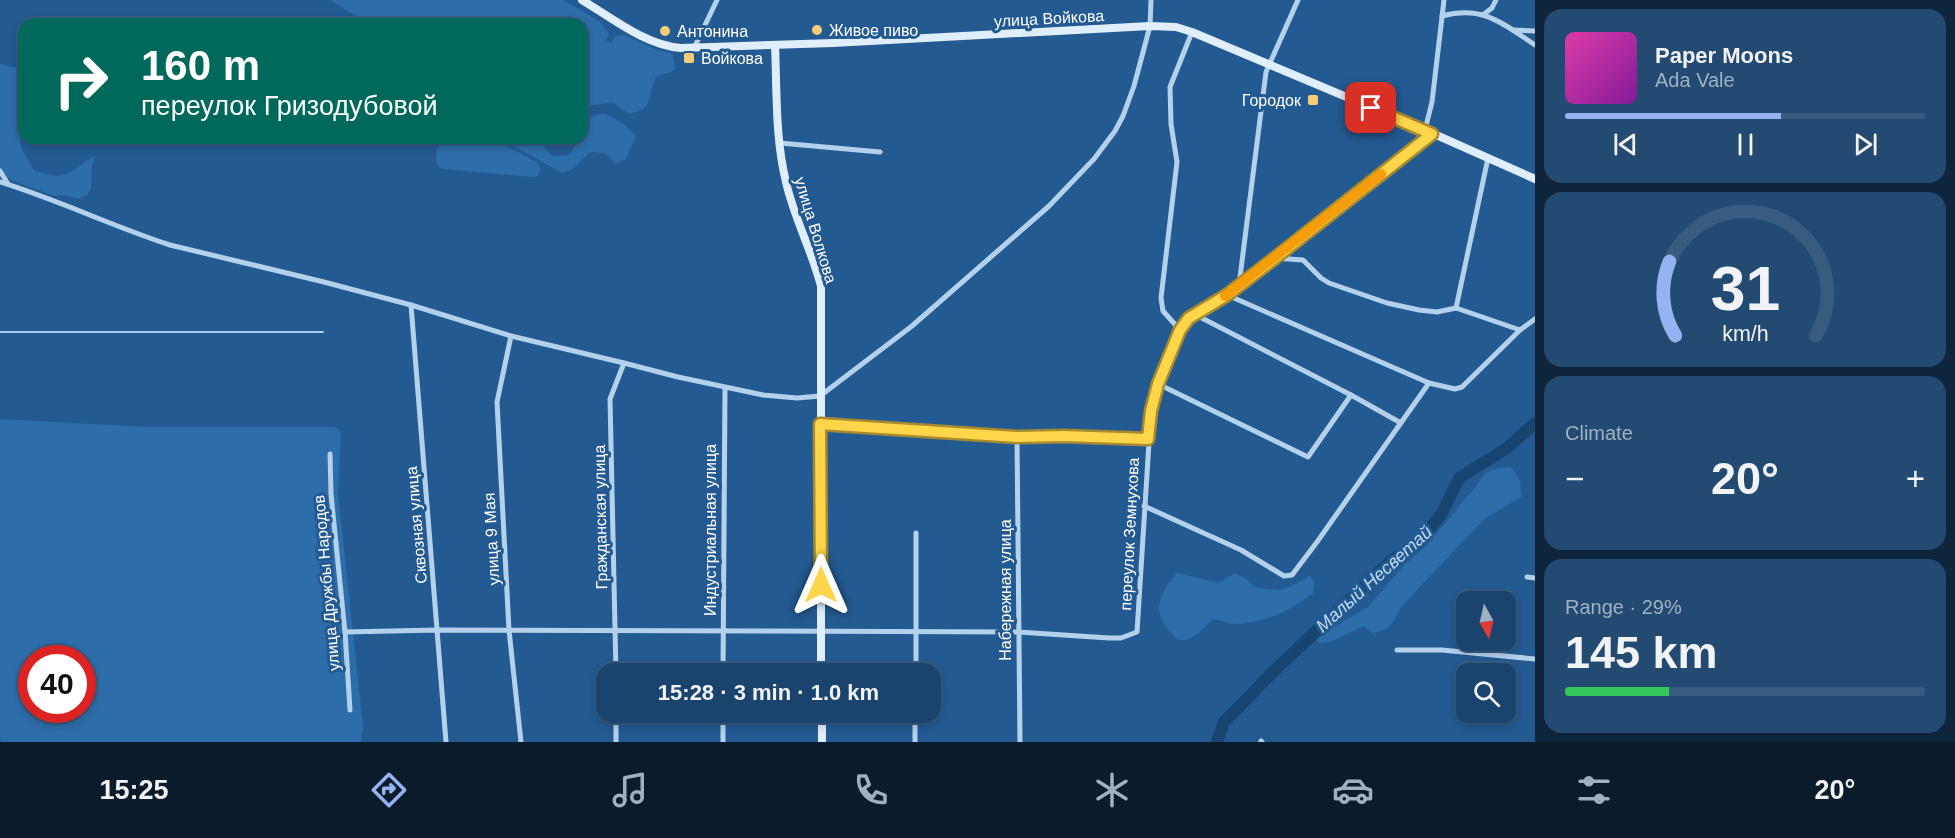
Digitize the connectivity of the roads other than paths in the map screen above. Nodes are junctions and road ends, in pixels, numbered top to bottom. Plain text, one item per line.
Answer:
1 (582, 0) edge
2 (717, 0) edge
3 (1151, 0) edge
4 (1298, 0) edge
5 (1444, 0) edge
6 (1496, 0) edge
7 (1484, 14) junction
8 (1442, 16) junction
9 (1150, 26) junction
10 (1513, 30) junction
11 (1535, 31) edge
12 (1192, 32) junction
13 (775, 45) junction
14 (1535, 45) edge
15 (694, 48) junction
16 (1269, 64) junction
17 (1428, 132) junction
18 (780, 143) junction
19 (880, 152) dead end
20 (1488, 158) junction
21 (0, 171) edge
22 (1535, 179) edge
23 (0, 182) edge
24 (8, 184) junction
25 (1275, 258) junction
26 (1239, 285) junction
27 (1227, 295) junction
28 (411, 305) junction
29 (1456, 308) junction
30 (1194, 314) junction
31 (1535, 319) edge
32 (1180, 330) junction
33 (1520, 330) junction
34 (511, 336) junction
35 (624, 363) junction
36 (1429, 383) junction
37 (1158, 384) junction
38 (725, 388) junction
39 (1351, 395) junction
40 (820, 396) junction
41 (1401, 423) junction
42 (820, 424) junction
43 (1017, 437) junction
44 (1148, 439) junction
45 (330, 454) dead end
46 (1144, 506) junction
47 (916, 533) dead end
48 (1527, 577) dead end
49 (1535, 578) edge
50 (438, 630) junction
51 (508, 630) junction
52 (616, 630) junction
53 (723, 631) junction
54 (821, 631) junction
55 (345, 632) junction
56 (916, 632) junction
57 (1018, 632) junction
58 (1396, 650) dead end
59 (1535, 659) edge
60 (616, 663) edge
61 (723, 663) edge
62 (821, 663) edge
63 (915, 663) edge
64 (350, 710) dead end
65 (616, 723) edge
66 (723, 723) edge
67 (822, 723) edge
68 (915, 723) edge
69 (446, 742) edge
70 (521, 742) edge
71 (616, 742) edge
72 (723, 742) edge
73 (822, 742) edge
74 (915, 742) edge
75 (1020, 742) edge

1 - 15 street, улица Войкова
2 - 15 street
3 - 9 street
4 - 16 street
5 - 8 street
6 - 7 street
7 - 8 street
7 - 10 street
8 - 17 street
9 - 12 street, улица Войкова
9 - 13 street, улица Войкова
9 - 40 street
10 - 11 street
10 - 14 street
12 - 16 street, улица Войкова
12 - 32 street
13 - 15 street, улица Войкова
13 - 18 street, улица Волкова
16 - 17 street, улица Войкова
16 - 26 street
17 - 20 street, улица Войкова
17 - 25 street, переулок Земнухова
18 - 19 street
18 - 40 street, улица Волкова
20 - 22 street, улица Войкова
20 - 29 street
21 - 24 street
23 - 24 street
24 - 28 street
25 - 26 street, переулок Земнухова
25 - 29 street
26 - 27 street, переулок Земнухова
27 - 30 street, переулок Земнухова
27 - 36 street
28 - 34 street
28 - 50 street, Сквозная улица
29 - 33 street
30 - 32 street, переулок Земнухова
30 - 39 street
31 - 33 street
32 - 37 street, переулок Земнухова
33 - 36 street
34 - 35 street
34 - 51 street, улица 9 Мая
35 - 38 street
35 - 52 street, Гражданская улица
36 - 41 street
37 - 39 street
37 - 44 street, переулок Земнухова
38 - 40 street
38 - 53 street, Индустриальная улица
39 - 41 street
40 - 42 street, улица Волкова
41 - 46 street
42 - 43 street
42 - 54 street, улица Волкова
43 - 44 street
43 - 57 street, Набережная улица
44 - 46 street, переулок Земнухова
45 - 55 street, улица Дружбы Народов
46 - 57 street, переулок Земнухова
47 - 56 street
48 - 49 street
50 - 51 street
50 - 55 street
50 - 69 street, Сквозная улица
51 - 52 street
51 - 70 street, улица 9 Мая
52 - 53 street
52 - 60 street, Гражданская улица
53 - 54 street
53 - 61 street, Индустриальная улица
54 - 56 street
54 - 62 street, улица Волкова
55 - 64 street, улица Дружбы Народов
56 - 57 street
56 - 63 street
57 - 75 street, Набережная улица
58 - 59 street
65 - 71 street
66 - 72 street
67 - 73 street
68 - 74 street

